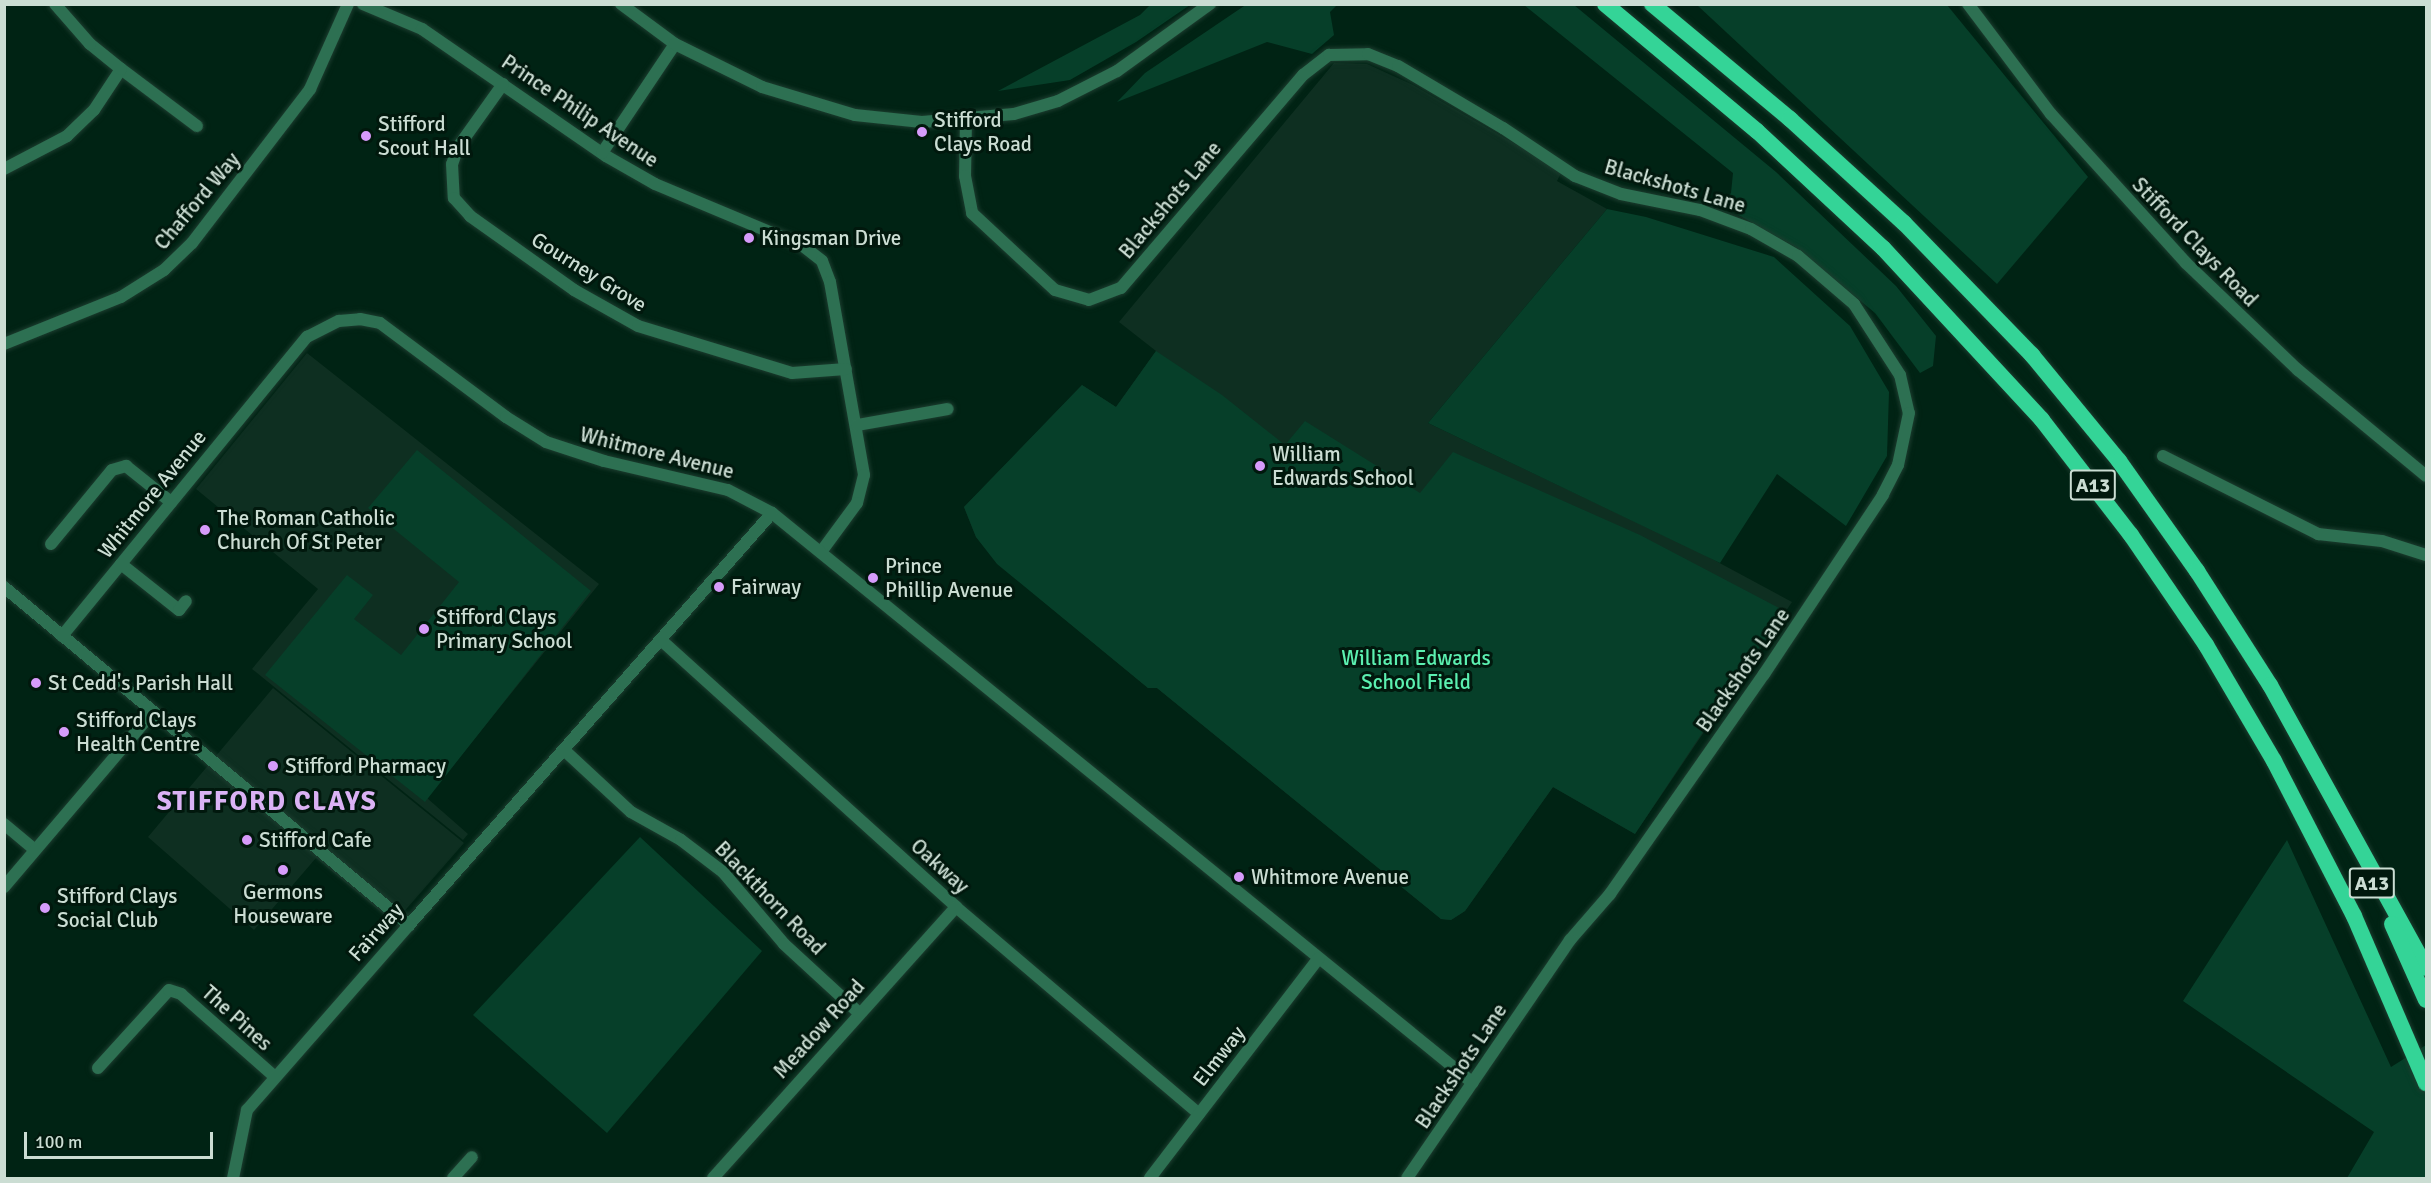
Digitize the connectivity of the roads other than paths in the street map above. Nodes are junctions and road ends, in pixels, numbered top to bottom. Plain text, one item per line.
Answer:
1 (55, 4) edge
2 (348, 4) edge
3 (363, 4) edge
4 (621, 4) edge
5 (1210, 4) edge
6 (1605, 4) edge
7 (1652, 4) edge
8 (1968, 4) edge
9 (675, 44) junction
10 (121, 69) junction
11 (503, 84) junction
12 (966, 120) junction
13 (197, 126) dead end
14 (602, 153) junction
15 (4, 168) edge
16 (4, 344) edge
17 (846, 369) junction
18 (948, 409) dead end
19 (857, 425) junction
20 (2163, 456) dead end
21 (2427, 476) edge
22 (171, 502) junction
23 (772, 513) junction
24 (51, 544) dead end
25 (821, 552) junction
26 (2427, 555) edge
27 (121, 564) junction
28 (4, 587) edge
29 (186, 601) dead end
30 (62, 636) junction
31 (661, 640) junction
32 (153, 712) junction
33 (564, 750) junction
34 (2317, 766) junction
35 (4, 824) edge
36 (35, 850) junction
37 (4, 887) edge
38 (956, 907) junction
39 (409, 925) junction
40 (1319, 958) junction
41 (2427, 968) edge
42 (2427, 1000) edge
43 (859, 1013) junction
44 (98, 1068) dead end
45 (275, 1077) junction
46 (1473, 1083) junction
47 (2427, 1083) edge
48 (1198, 1114) junction
49 (472, 1157) dead end
50 (233, 1179) edge
51 (453, 1179) edge
52 (713, 1179) edge
53 (1150, 1179) edge
54 (1407, 1179) edge

1 - 10 street
2 - 16 street, Chafford Way
3 - 11 street, Prince Philip Avenue
4 - 9 street
5 - 12 street
6 - 47 highway, A13
7 - 34 highway, A13
8 - 21 street, Stifford Clays Road
9 - 12 street
9 - 14 street
10 - 13 street
10 - 15 street
11 - 14 street, Prince Philip Avenue
11 - 17 street, Gourney Grove
12 - 46 street, Blackshots Lane
14 - 17 street, Prince Philip Avenue
17 - 19 street, Prince Philip Avenue
18 - 19 street
19 - 25 street, Prince Philip Avenue
20 - 26 street
22 - 23 street, Whitmore Avenue
22 - 24 street
22 - 27 street, Whitmore Avenue
23 - 25 street, Whitmore Avenue
23 - 31 street, Fairway
25 - 40 street, Whitmore Avenue
27 - 29 street
27 - 30 street, Whitmore Avenue
28 - 30 street
30 - 32 street
31 - 33 street, Fairway
31 - 38 street, Oakway
32 - 36 street
32 - 39 street
33 - 39 street, Fairway
33 - 43 street, Blackthorn Road
34 - 41 highway
34 - 42 highway, A13
35 - 36 street
36 - 37 street
38 - 43 street, Meadow Road
38 - 48 street, Oakway
39 - 45 street, Fairway
40 - 46 street, Whitmore Avenue
40 - 48 street, Elmway
43 - 52 street, Meadow Road
44 - 45 street, The Pines
45 - 50 street, Fairway
46 - 54 street, Blackshots Lane
48 - 53 street, Elmway
49 - 51 street

